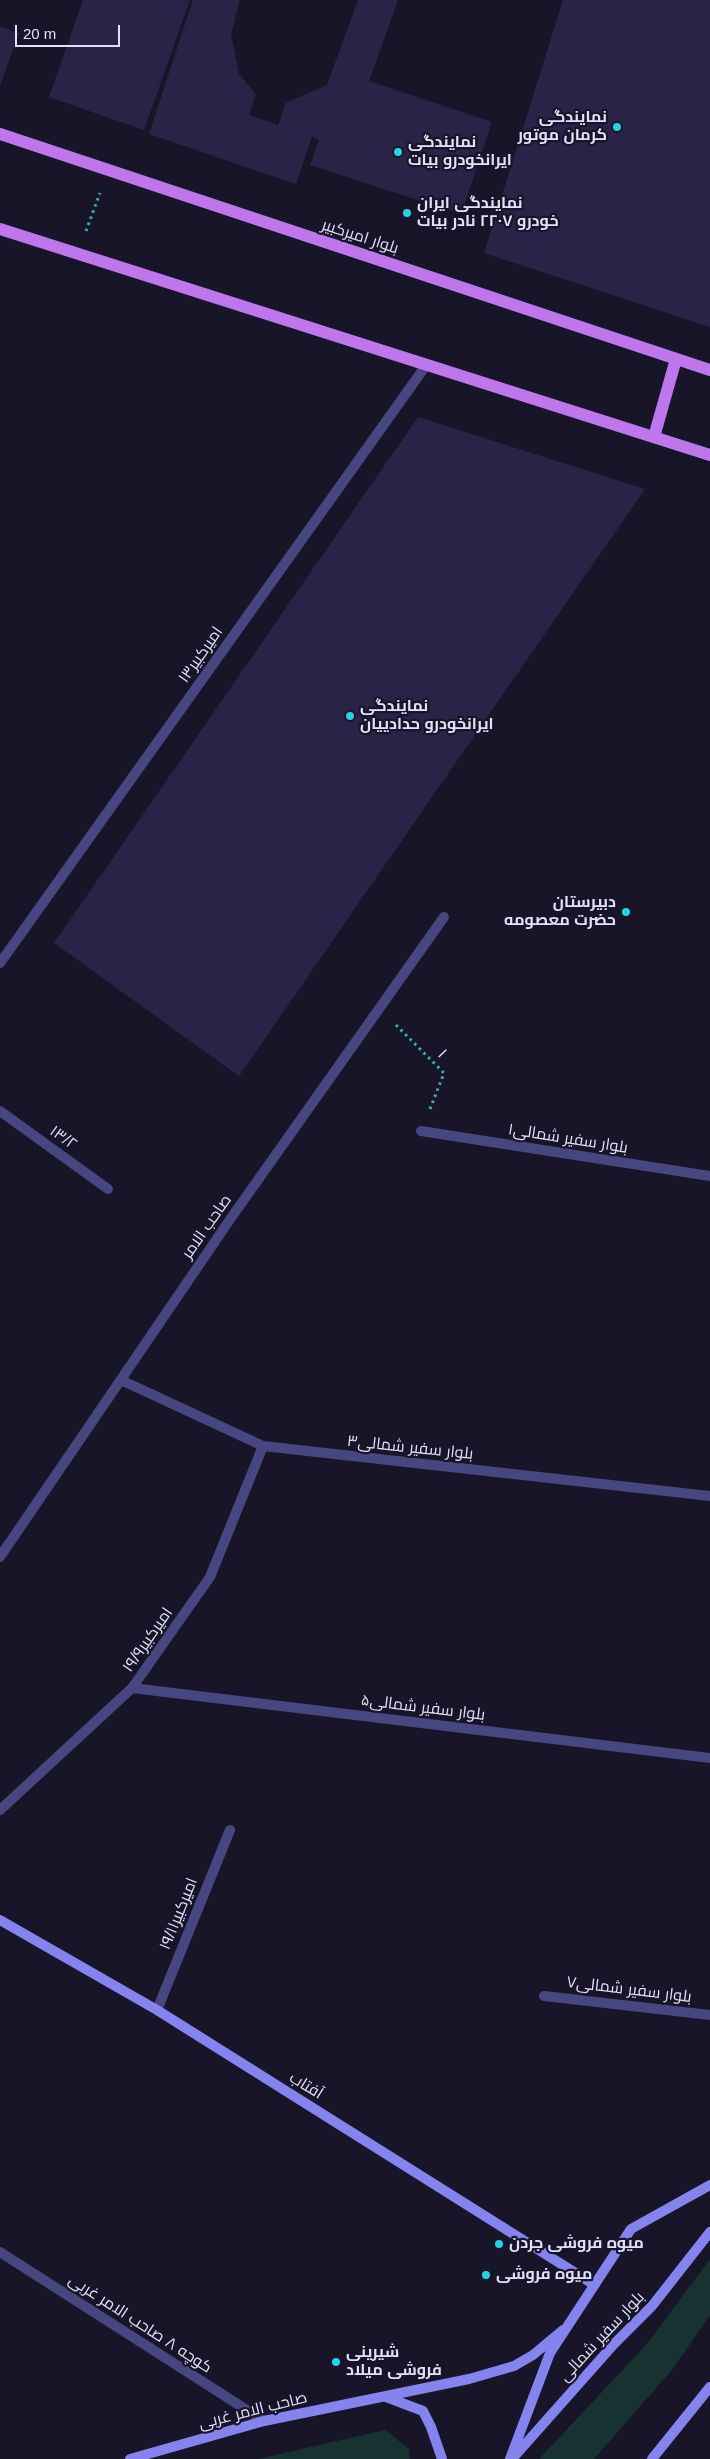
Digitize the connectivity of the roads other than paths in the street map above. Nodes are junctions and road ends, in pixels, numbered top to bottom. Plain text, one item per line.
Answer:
1 (0, 134) edge
2 (0, 229) edge
3 (676, 359) junction
4 (427, 364) junction
5 (710, 370) edge
6 (654, 437) junction
7 (710, 455) edge
8 (444, 917) dead end
9 (0, 963) edge
10 (0, 1111) edge
11 (421, 1131) road end
12 (710, 1176) edge
13 (108, 1189) dead end
14 (121, 1380) junction
15 (263, 1446) junction
16 (710, 1496) edge
17 (0, 1557) edge
18 (132, 1688) junction
19 (710, 1758) edge
20 (0, 1810) edge
21 (230, 1830) dead end
22 (0, 1920) edge
23 (544, 1996) dead end
24 (157, 2010) junction
25 (710, 2015) edge
26 (710, 2185) edge
27 (710, 2232) edge
28 (0, 2252) edge
29 (593, 2284) junction
30 (563, 2330) junction
31 (710, 2387) edge
32 (385, 2396) junction
33 (264, 2421) junction
34 (130, 2459) edge
35 (442, 2459) edge
36 (511, 2459) edge
37 (652, 2459) edge

1 - 3 main road, بلوار امیرکبیر
2 - 4 main road
3 - 5 main road, بلوار امیرکبیر
3 - 6 main road
4 - 6 main road
4 - 9 street, امیرکبیر۱۳
6 - 7 main road
8 - 14 street, صاحب الامر
10 - 13 street, ۱۳/۲
11 - 12 street, بلوار سفیر شمالی۱
14 - 15 street, بلوار سفیر شمالی۳
14 - 17 street, صاحب الامر
15 - 16 street, بلوار سفیر شمالی۳
15 - 18 street, امیرکبیر۱۹/۹
18 - 19 street, بلوار سفیر شمالی۵
18 - 20 street, امیرکبیر۱۹/۹
21 - 24 street, امیرکبیر۱۹/۱۱
22 - 24 street, آفتاب
23 - 25 street, بلوار سفیر شمالی۷
24 - 29 street, آفتاب
26 - 29 street
27 - 36 street, بلوار سفیر شمالی
28 - 33 street, کوچه ۸ صاحب الامر غربی
29 - 30 street
30 - 32 street, صاحب الامر غربی
30 - 36 street
31 - 37 street
32 - 33 street, صاحب الامر غربی
32 - 35 street
33 - 34 street, صاحب الامر غربی

